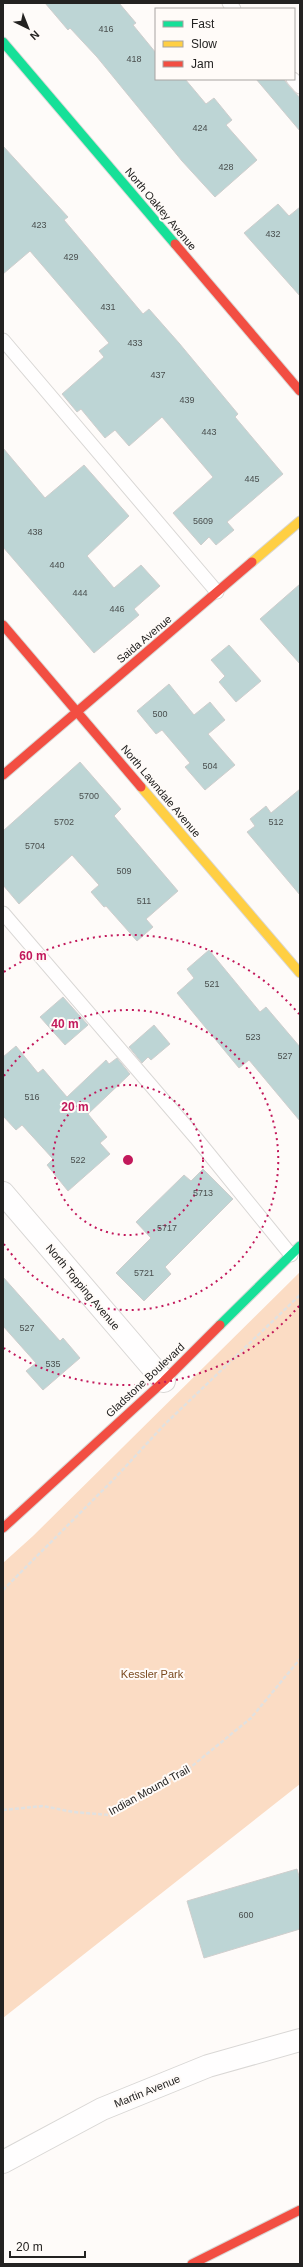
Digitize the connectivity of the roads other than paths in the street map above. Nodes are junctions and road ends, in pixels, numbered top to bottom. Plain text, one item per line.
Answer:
1 (3, 42) edge
2 (3, 340) edge
3 (300, 391) edge
4 (300, 521) edge
5 (217, 592) junction
6 (3, 625) edge
7 (77, 712) junction
8 (3, 775) edge
9 (3, 913) edge
10 (300, 973) edge
11 (3, 1193) edge
12 (296, 1250) edge
13 (164, 1381) junction
14 (3, 1528) edge
15 (300, 2040) edge
16 (3, 2162) edge
17 (300, 2210) edge
18 (192, 2264) edge

1 - 3 street, North Oakley Avenue
2 - 5 lane
4 - 5 street, Saida Avenue
5 - 7 street, Saida Avenue
6 - 7 street, North Lawndale Avenue
7 - 8 street, Saida Avenue
7 - 10 street, North Lawndale Avenue
9 - 12 lane
11 - 13 street, North Topping Avenue
12 - 13 street, Gladstone Boulevard
13 - 14 street, Gladstone Boulevard
15 - 16 street, Martin Avenue
17 - 18 street

